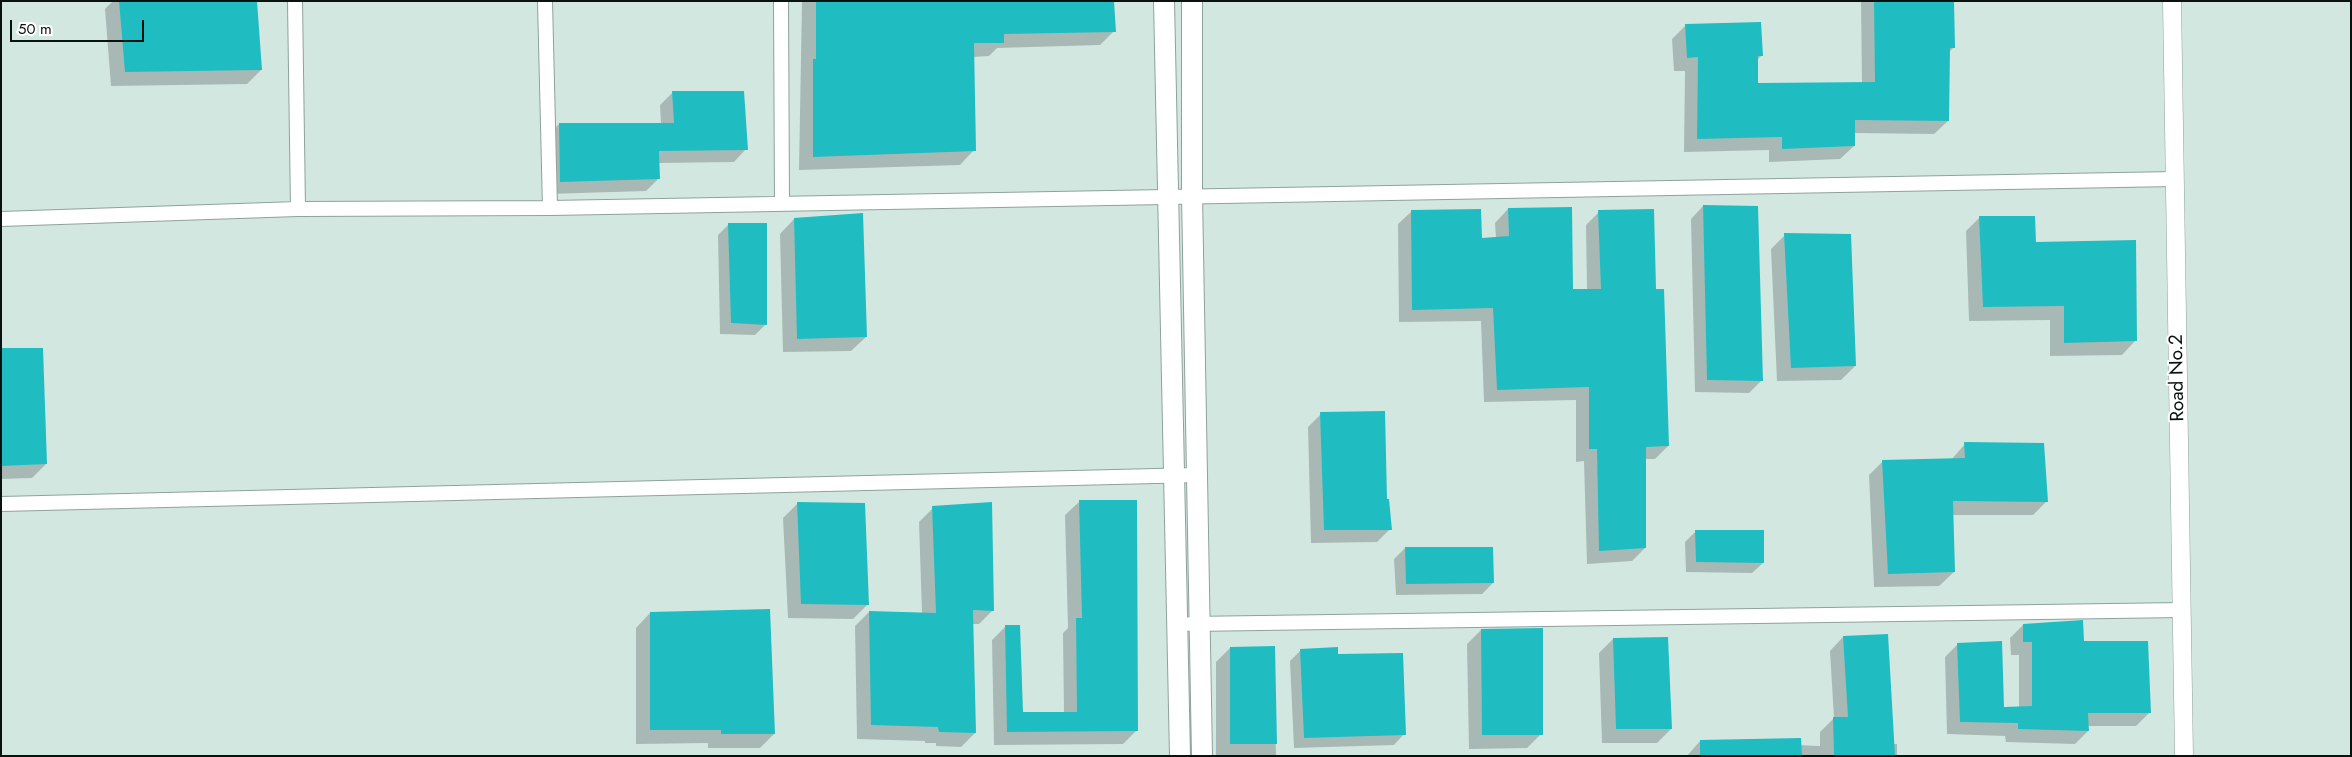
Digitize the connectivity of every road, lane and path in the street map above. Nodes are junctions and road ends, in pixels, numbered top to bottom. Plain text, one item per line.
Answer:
1 (295, 1) edge
2 (545, 1) edge
3 (781, 1) edge
4 (1164, 1) edge
5 (1192, 1) edge
6 (2172, 1) edge
7 (2175, 179) junction
8 (1192, 195) junction
9 (1168, 196) junction
10 (782, 204) junction
11 (550, 208) junction
12 (298, 209) junction
13 (1, 219) edge
14 (1197, 475) junction
15 (1174, 476) junction
16 (1, 504) edge
17 (2182, 610) junction
18 (1177, 624) junction
19 (1200, 624) junction
20 (1180, 756) edge
21 (1202, 756) edge
22 (2184, 756) edge

1 - 12 street
2 - 11 street
3 - 10 street
4 - 9 main road
5 - 8 main road
6 - 7 street, Road No.2
7 - 8 street
7 - 17 street, Road No.2
8 - 9 street
8 - 14 main road
9 - 10 street
9 - 15 main road
10 - 11 street
11 - 12 street
12 - 13 street
14 - 15 street
14 - 19 main road
15 - 16 street
15 - 18 main road
17 - 19 street
17 - 22 street, Road No.2
18 - 19 street
18 - 20 main road
19 - 21 main road

